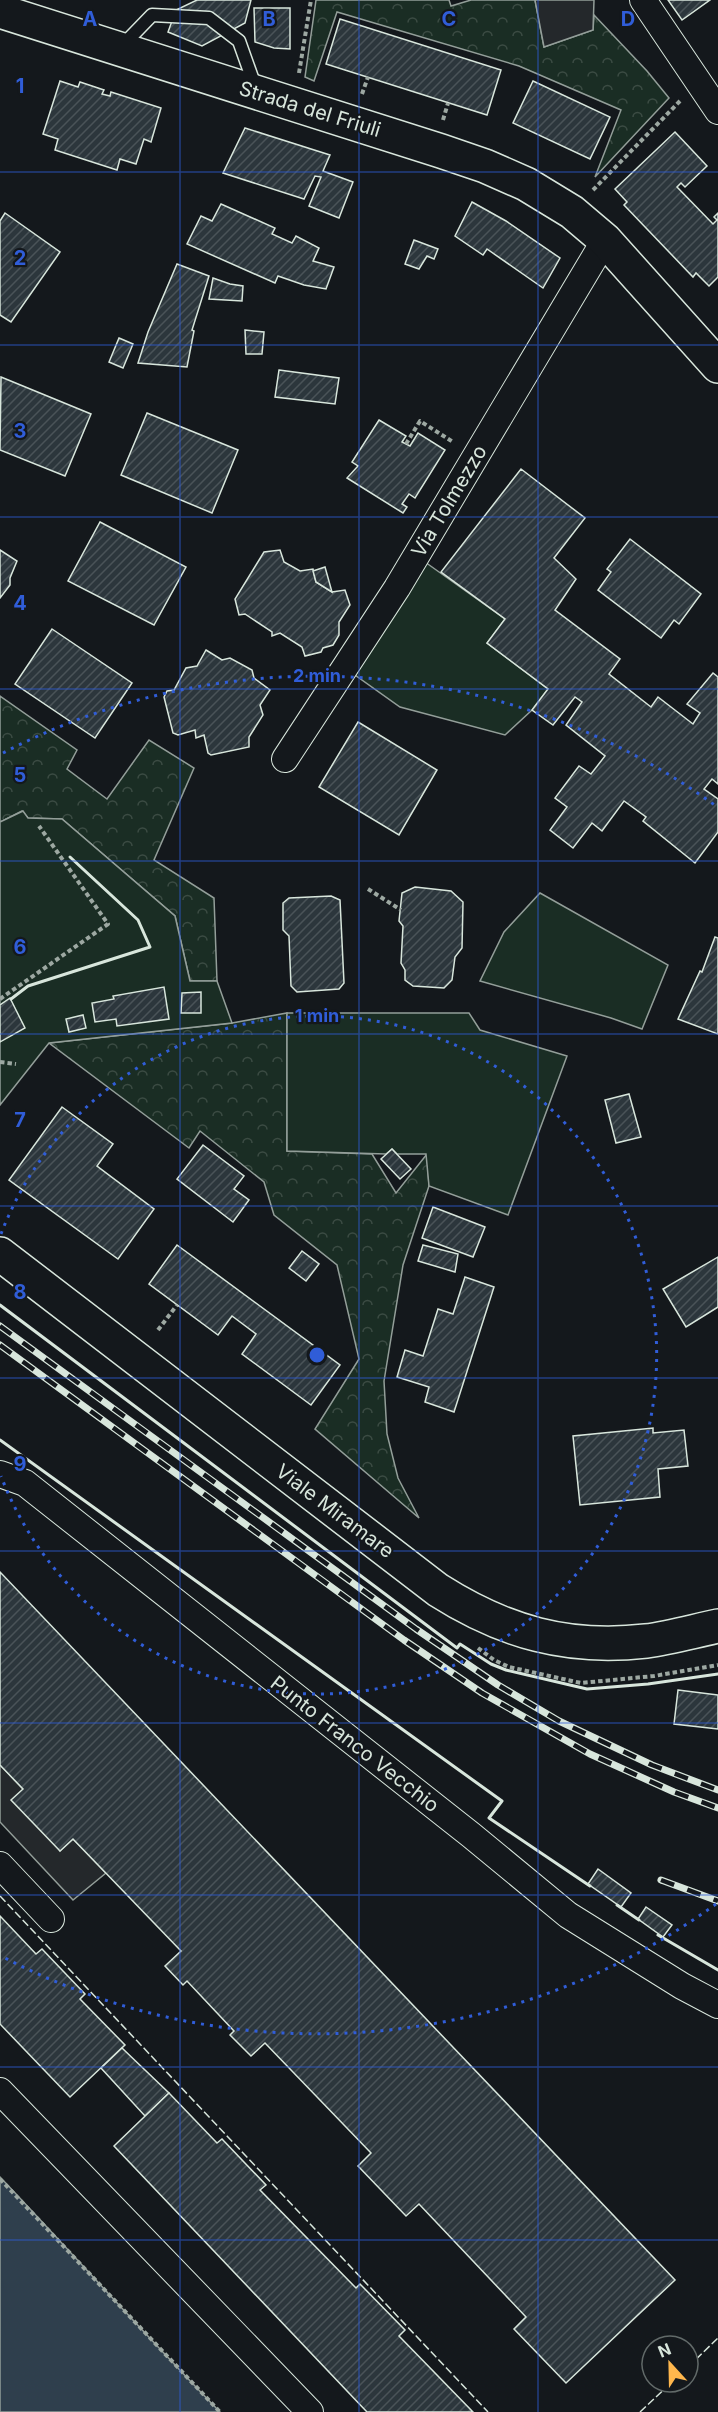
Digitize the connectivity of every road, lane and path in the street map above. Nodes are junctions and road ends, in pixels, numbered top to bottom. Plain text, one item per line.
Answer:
1 (310, 0) edge
2 (643, 0) edge
3 (0, 11) edge
4 (120, 48) junction
5 (298, 84) dead end
6 (688, 92) dead end
7 (258, 93) junction
8 (718, 111) edge
9 (586, 197) dead end
10 (605, 240) junction
11 (718, 366) edge
12 (434, 431) dead end
13 (406, 444) dead end
14 (285, 759) dead end
15 (39, 826) dead end
16 (368, 890) dead end
17 (401, 910) dead end
18 (0, 999) edge
19 (0, 1062) edge
20 (16, 1064) dead end
21 (0, 1254) edge
22 (177, 1305) dead end
23 (158, 1330) dead end
24 (0, 1474) edge
25 (718, 1626) edge
26 (0, 1865) edge
27 (51, 1919) dead end
28 (718, 2005) edge
29 (0, 2091) edge
30 (0, 2179) edge
31 (219, 2412) edge
32 (310, 2412) edge

1 - 5 path
2 - 8 street
3 - 4 main road, Strada del Friuli
4 - 7 main road, Strada del Friuli
4 - 7 lane
6 - 9 path
7 - 10 main road, Strada del Friuli
10 - 11 main road, Strada del Friuli
10 - 14 street, Via Tolmezzo
12 - 13 path
15 - 18 path
16 - 17 path
19 - 20 path
21 - 25 main road, Viale Miramare
22 - 23 path
24 - 28 street, Punto Franco Vecchio
26 - 27 street
29 - 32 street
30 - 31 path

